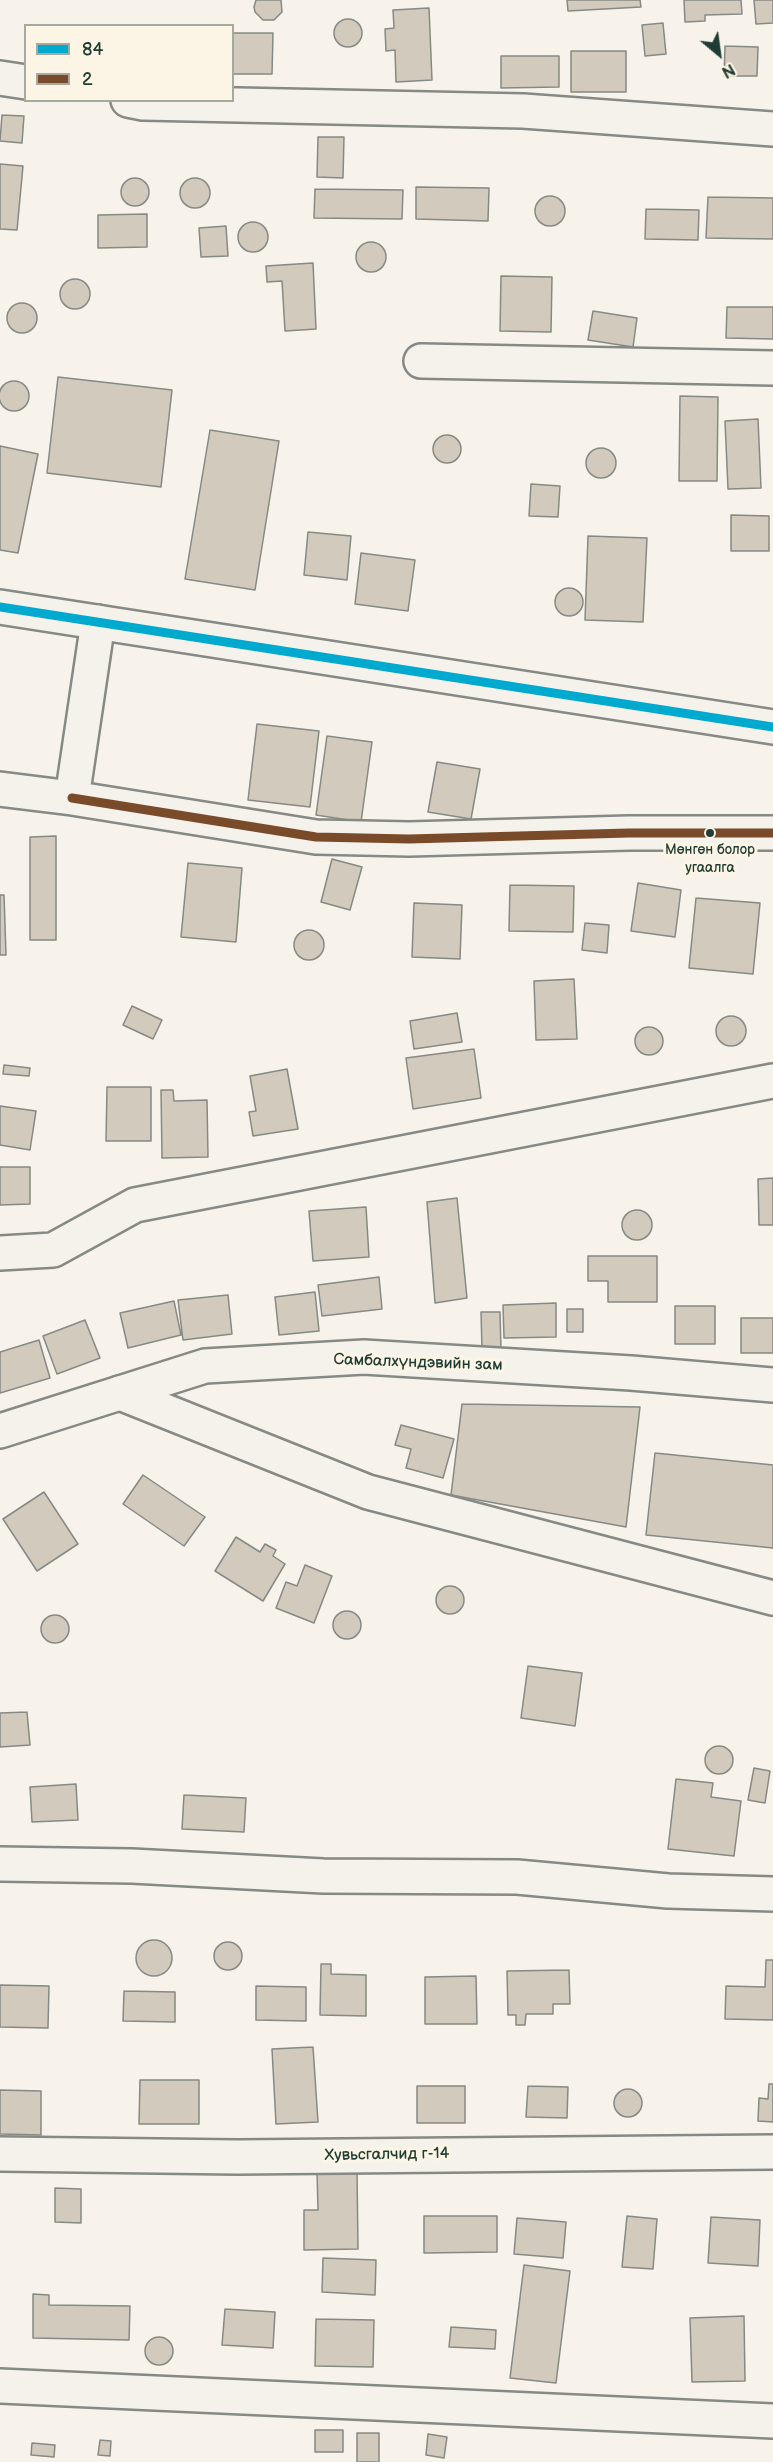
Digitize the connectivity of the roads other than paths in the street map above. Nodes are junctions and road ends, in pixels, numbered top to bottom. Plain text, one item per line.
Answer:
1 (0, 78) edge
2 (24, 82) edge
3 (138, 102) edge
4 (773, 129) edge
5 (422, 361) dead end
6 (773, 368) edge
7 (0, 607) edge
8 (98, 622) junction
9 (773, 727) edge
10 (0, 789) edge
11 (72, 798) junction
12 (773, 833) edge
13 (773, 1081) edge
14 (0, 1253) edge
15 (773, 1385) edge
16 (120, 1393) junction
17 (0, 1431) edge
18 (773, 1598) edge
19 (0, 1864) edge
20 (773, 1894) edge
21 (773, 2152) edge
22 (0, 2154) edge
23 (0, 2386) edge
24 (773, 2421) edge

1 - 2 street
3 - 4 street
5 - 6 street
7 - 8 street
8 - 9 street
8 - 11 street
10 - 11 street
11 - 12 street
13 - 14 street
15 - 16 street, Самбалхүндэвийн зам
16 - 17 street, Самбалхүндэвийн зам
16 - 18 street
19 - 20 street
21 - 22 street, Хувьсгалчид г-14
23 - 24 street

